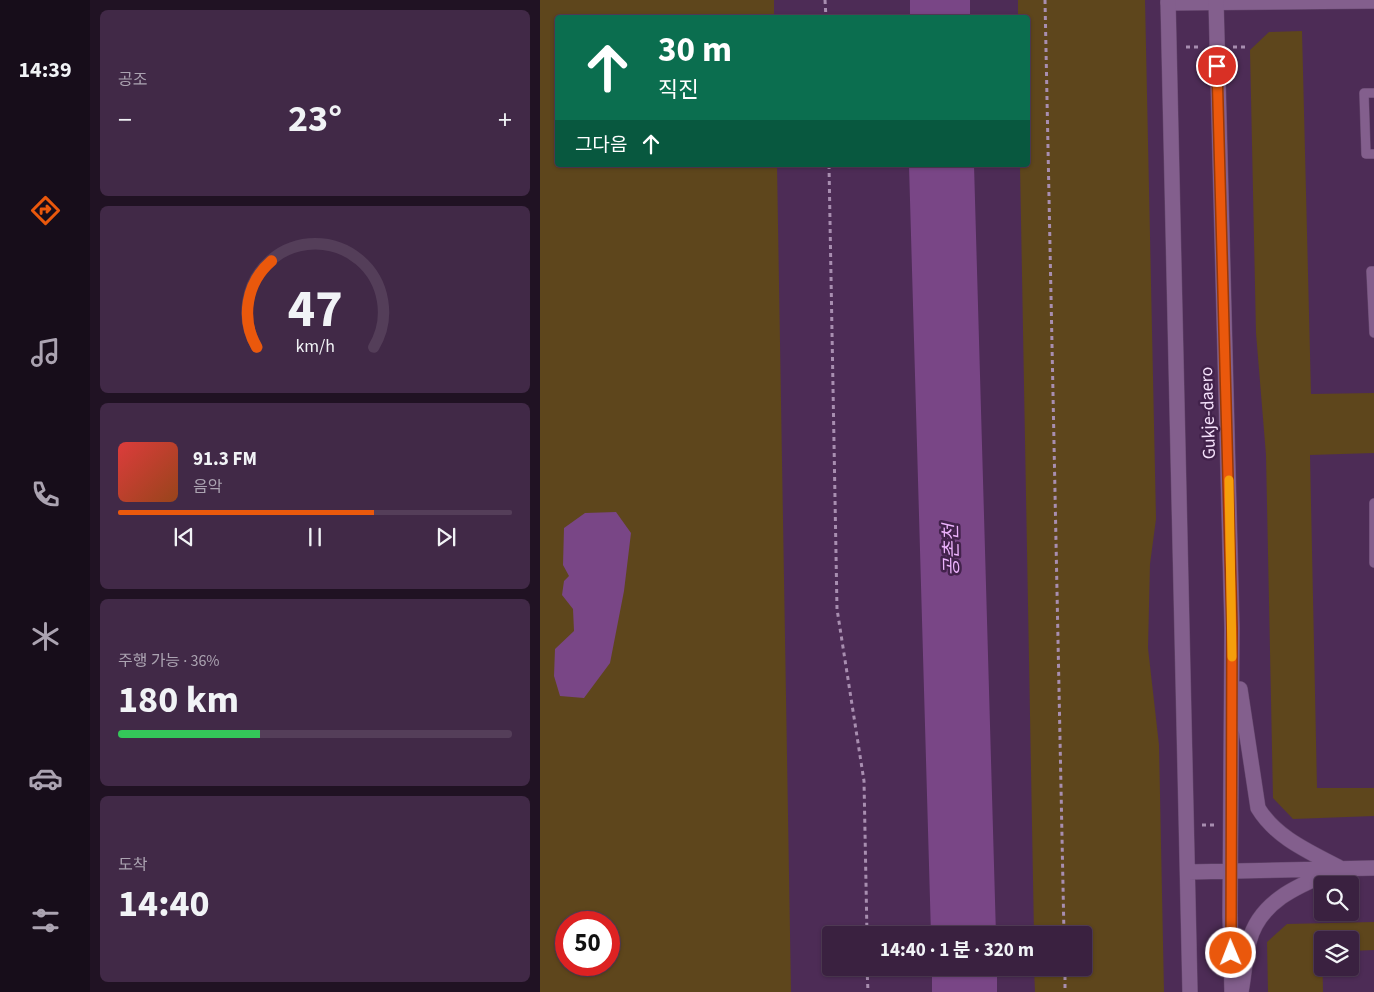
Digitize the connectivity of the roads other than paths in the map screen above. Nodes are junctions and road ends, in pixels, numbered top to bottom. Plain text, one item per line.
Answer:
1 (1216, 1) edge
2 (1374, 1) edge
3 (1168, 2) edge
4 (1374, 93) edge
5 (1374, 154) edge
6 (1374, 271) edge
7 (1374, 334) edge
8 (1374, 503) edge
9 (1374, 563) edge
10 (1232, 628) junction
11 (1340, 868) junction
12 (1374, 868) edge
13 (1188, 872) junction
14 (1231, 872) junction
15 (1190, 992) edge
16 (1232, 992) edge
17 (1241, 992) edge

1 - 2 main road
1 - 3 main road
1 - 10 main road, Gukje-daero
3 - 13 main road, Gukje-daero
4 - 5 lane
6 - 7 lane
8 - 9 lane
10 - 11 main road
10 - 14 main road, Gukje-daero
11 - 12 main road
11 - 14 main road
11 - 17 main road
13 - 14 main road
13 - 15 main road, Gukje-daero
14 - 16 main road

